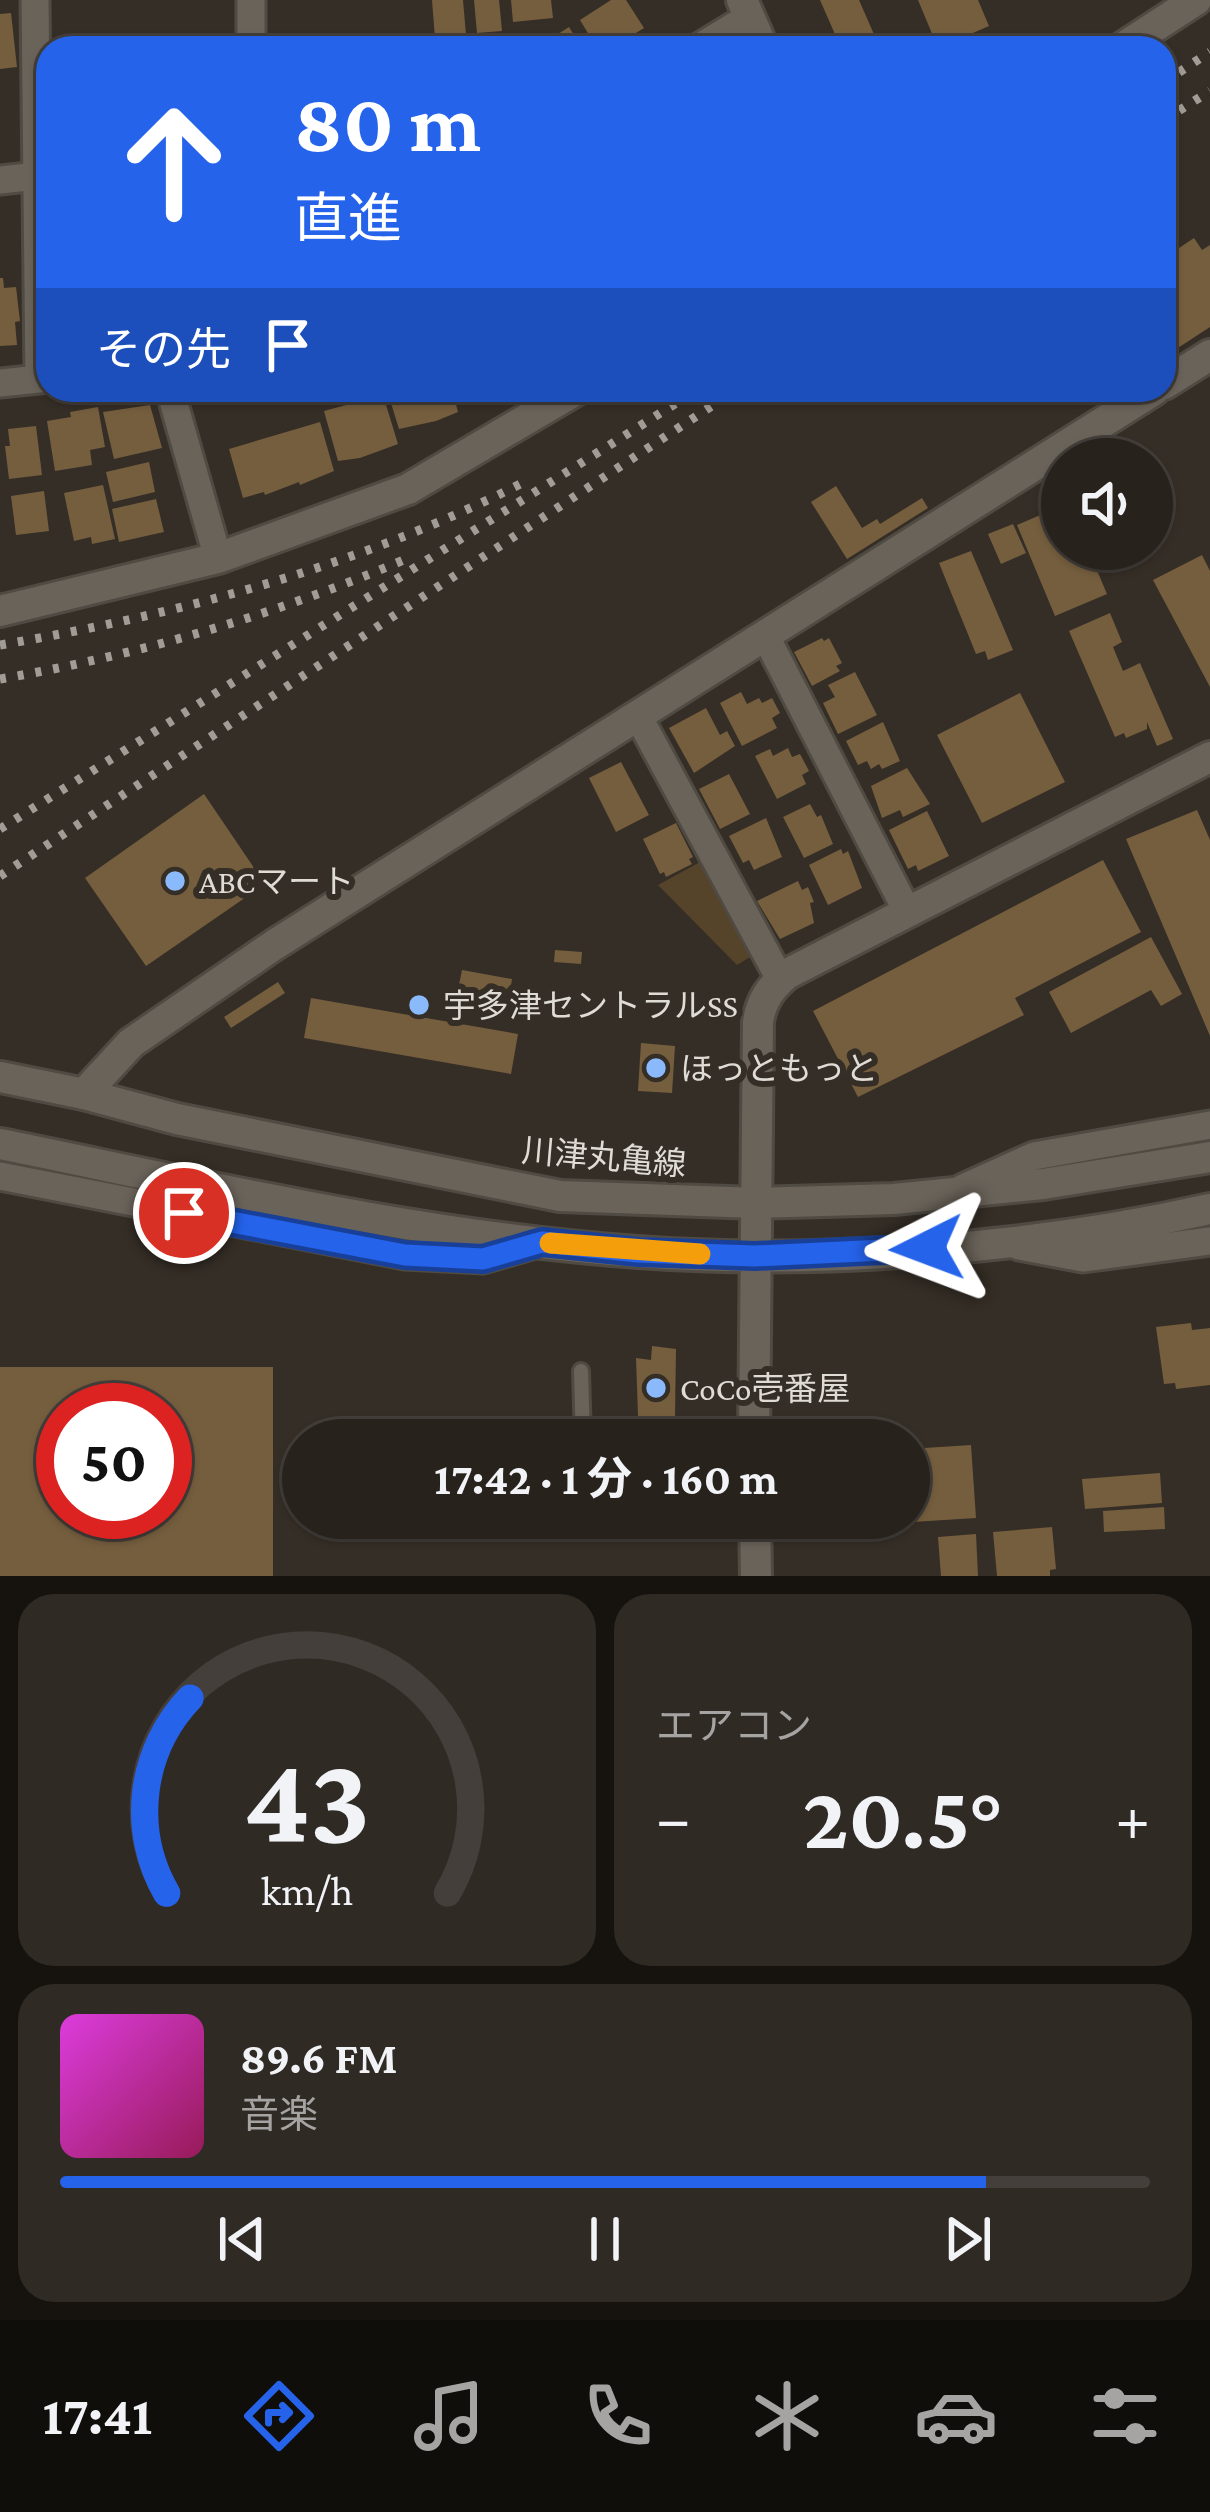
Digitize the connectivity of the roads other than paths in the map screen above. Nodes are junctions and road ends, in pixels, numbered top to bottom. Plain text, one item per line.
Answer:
1 (35, 0) edge
2 (251, 0) edge
3 (1196, 0) edge
4 (746, 8) edge
5 (251, 36) edge
6 (712, 36) edge
7 (758, 36) edge
8 (1140, 36) edge
9 (36, 88) edge
10 (36, 176) edge
11 (0, 180) edge
12 (1210, 355) edge
13 (1176, 376) edge
14 (36, 379) edge
15 (0, 383) edge
16 (173, 402) edge
17 (556, 402) edge
18 (1135, 402) edge
19 (218, 558) junction
20 (0, 611) edge
21 (765, 635) junction
22 (638, 716) junction
23 (1210, 757) edge
24 (908, 913) junction
25 (780, 980) junction
26 (0, 1077) edge
27 (84, 1094) junction
28 (1210, 1125) edge
29 (0, 1144) edge
30 (1210, 1157) edge
31 (0, 1175) edge
32 (949, 1194) junction
33 (757, 1202) junction
34 (1210, 1209) edge
35 (995, 1241) junction
36 (1210, 1241) edge
37 (542, 1242) junction
38 (755, 1256) junction
39 (581, 1371) dead end
40 (582, 1419) edge
41 (754, 1419) edge
42 (755, 1539) edge
43 (756, 1576) edge

1 - 9 street
2 - 5 street
3 - 8 street
4 - 6 street
4 - 7 street
10 - 11 street
12 - 13 street
14 - 15 street
16 - 19 street
17 - 19 street
18 - 21 street
19 - 20 street
21 - 22 street
21 - 24 street
22 - 25 street
22 - 27 street
23 - 24 street
24 - 25 street
25 - 33 street
26 - 27 street, 川津丸亀線
27 - 33 street, 川津丸亀線
28 - 32 street
29 - 37 street
30 - 32 street, 川津丸亀線
31 - 37 street
32 - 33 street, 川津丸亀線
33 - 38 street
34 - 35 street
35 - 36 street
35 - 38 street
37 - 38 street
38 - 41 street
39 - 40 lane
42 - 43 street

